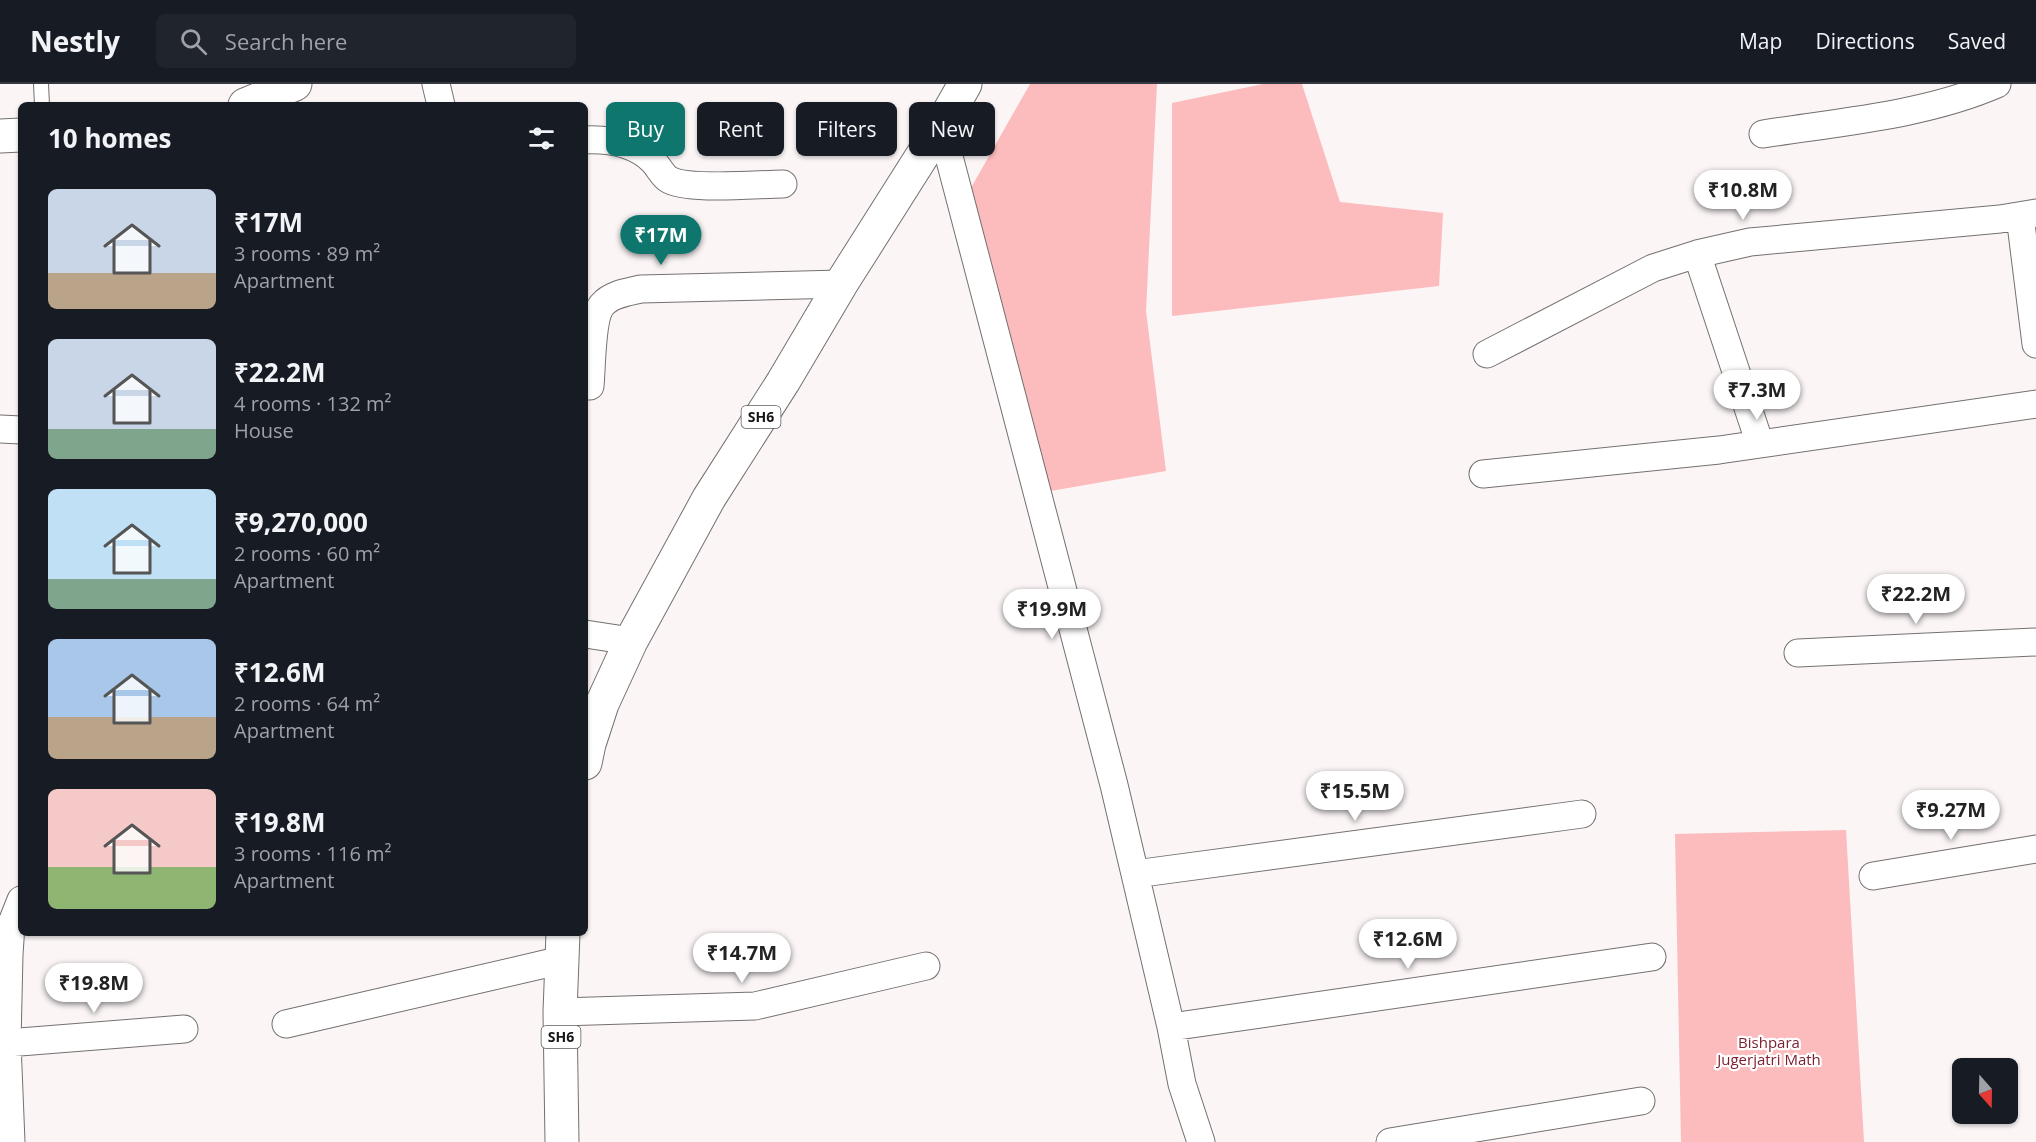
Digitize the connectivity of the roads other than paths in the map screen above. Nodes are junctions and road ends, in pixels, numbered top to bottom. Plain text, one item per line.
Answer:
1 (40, 84) edge
2 (295, 84) edge
3 (436, 84) edge
4 (965, 84) edge
5 (1998, 84) edge
6 (42, 102) edge
7 (252, 102) edge
8 (440, 102) edge
9 (955, 102) edge
10 (1763, 134) dead end
11 (18, 135) edge
12 (0, 136) edge
13 (588, 140) edge
14 (922, 156) edge
15 (949, 156) edge
16 (783, 184) dead end
17 (2028, 214) edge
18 (1697, 254) junction
19 (841, 284) junction
20 (2036, 344) edge
21 (1487, 354) dead end
22 (591, 386) dead end
23 (2036, 404) edge
24 (0, 429) edge
25 (18, 430) edge
26 (1760, 444) junction
27 (1483, 474) dead end
28 (588, 634) edge
29 (631, 641) junction
30 (2036, 642) edge
31 (1798, 653) dead end
32 (588, 749) edge
33 (1582, 814) dead end
34 (2036, 849) edge
35 (1135, 874) junction
36 (1873, 876) dead end
37 (18, 908) edge
38 (563, 946) edge
39 (1652, 957) dead end
40 (926, 966) dead end
41 (560, 1012) junction
42 (286, 1024) dead end
43 (1171, 1027) junction
44 (183, 1029) dead end
45 (7, 1043) junction
46 (1641, 1101) dead end
47 (11, 1142) edge
48 (562, 1142) edge
49 (1201, 1142) edge
50 (1390, 1142) edge

1 - 6 lane
2 - 7 main road
3 - 8 street
4 - 9 main road, SH6
5 - 10 street
11 - 12 main road
13 - 16 street
14 - 19 main road, SH6
15 - 35 street
17 - 18 street
17 - 20 street
18 - 21 street
18 - 26 street
19 - 22 street
19 - 29 main road, SH6
23 - 26 street
24 - 25 street
26 - 27 street
28 - 29 street
29 - 32 main road, SH6
30 - 31 street
33 - 35 street
34 - 36 street
35 - 43 street
37 - 45 street
38 - 41 main road, SH6
38 - 42 street
39 - 43 street
40 - 41 street
41 - 48 main road, SH6
43 - 49 street
44 - 45 street
45 - 47 street
46 - 50 street

